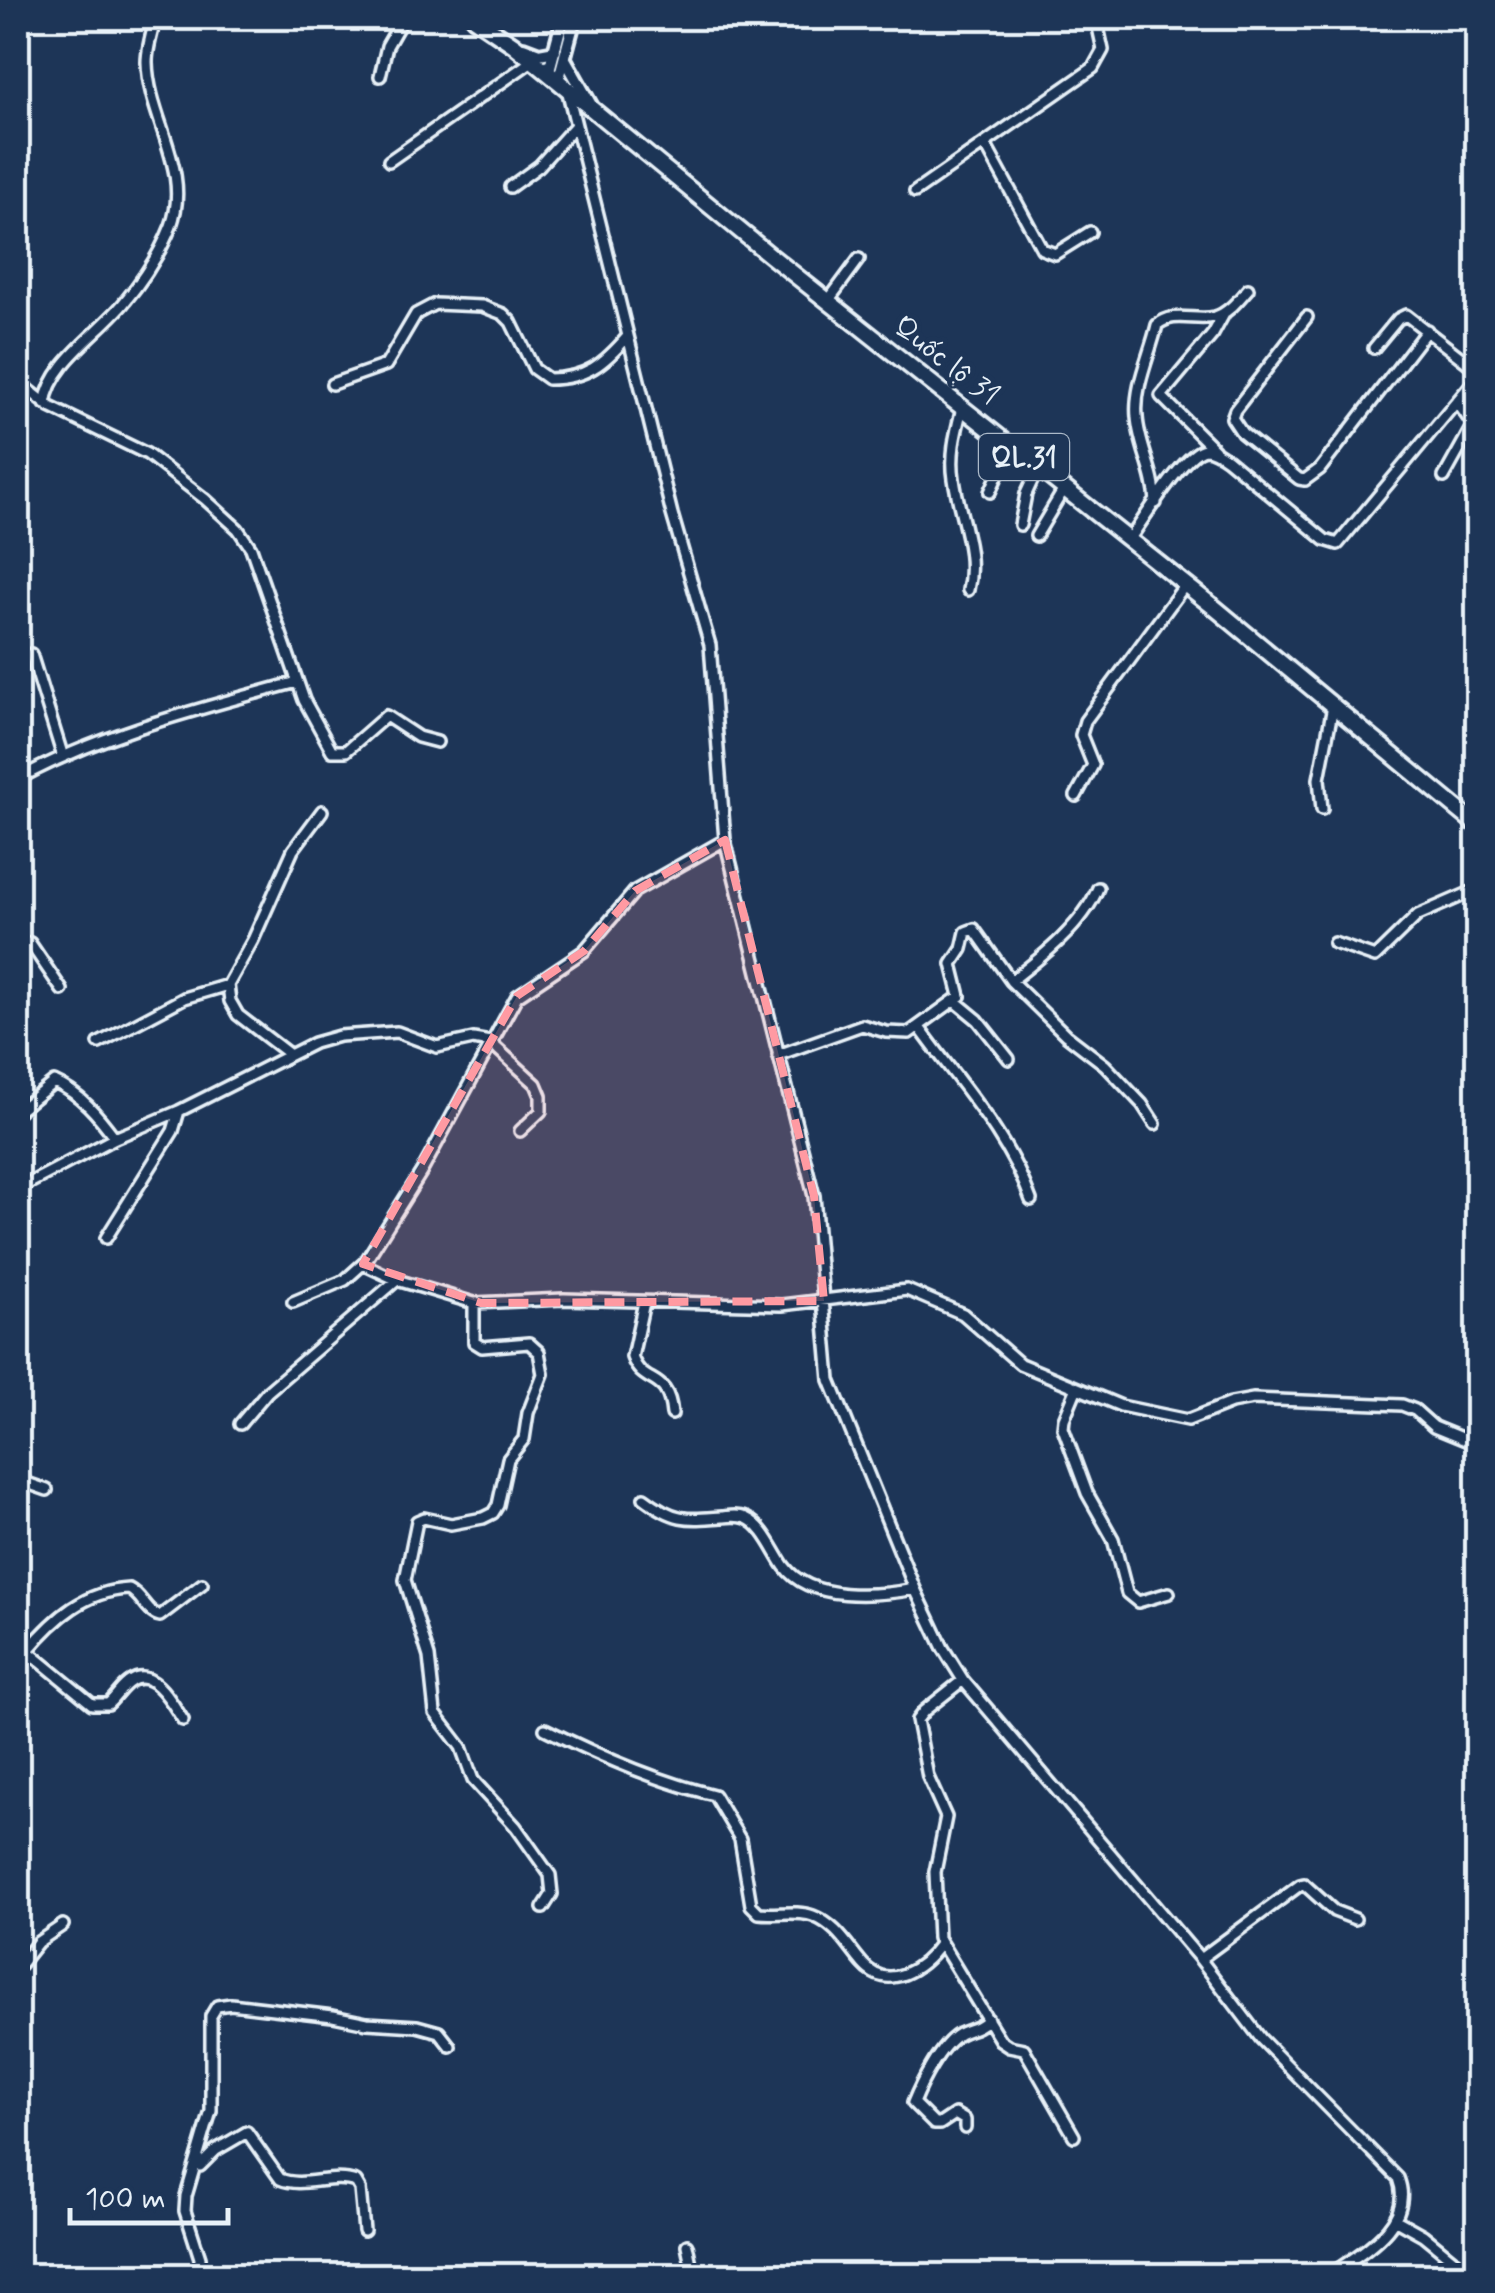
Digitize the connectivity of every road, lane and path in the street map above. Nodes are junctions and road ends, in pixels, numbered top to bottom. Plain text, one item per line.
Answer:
1 (156, 18) edge
2 (403, 18) edge
3 (474, 18) edge
4 (564, 18) edge
5 (575, 18) edge
6 (1096, 18) edge
7 (1466, 18) edge
8 (1478, 35) edge
9 (514, 45) junction
10 (560, 55) junction
11 (532, 61) junction
12 (380, 76) dead end
13 (558, 82) junction
14 (597, 114) junction
15 (576, 125) junction
16 (986, 144) junction
17 (389, 161) dead end
18 (510, 187) dead end
19 (915, 192) dead end
20 (1090, 232) dead end
21 (859, 259) dead end
22 (1248, 289) dead end
23 (828, 301) junction
24 (1225, 312) junction
25 (1307, 317) dead end
26 (1426, 330) junction
27 (628, 336) junction
28 (1374, 348) dead end
29 (1478, 373) edge
30 (18, 382) edge
31 (332, 384) dead end
32 (1457, 402) junction
33 (45, 404) junction
34 (962, 408) junction
35 (1011, 446) junction
36 (1216, 452) junction
37 (1038, 468) junction
38 (1444, 477) dead end
39 (1064, 488) junction
40 (990, 492) dead end
41 (1156, 502) junction
42 (1020, 524) dead end
43 (1036, 536) dead end
44 (1129, 540) junction
45 (1185, 585) junction
46 (968, 590) dead end
47 (31, 654) dead end
48 (297, 682) junction
49 (1332, 706) junction
50 (437, 742) dead end
51 (63, 757) junction
52 (18, 779) edge
53 (1076, 796) dead end
54 (1322, 809) dead end
55 (322, 811) dead end
56 (1478, 826) edge
57 (724, 840) junction
58 (1098, 888) dead end
59 (1478, 889) edge
60 (1334, 944) dead end
61 (18, 945) edge
62 (1011, 981) junction
63 (228, 986) junction
64 (62, 990) dead end
65 (954, 1001) junction
66 (920, 1027) junction
67 (490, 1042) junction
68 (99, 1043) dead end
69 (778, 1055) junction
70 (290, 1056) junction
71 (1009, 1059) dead end
72 (179, 1111) junction
73 (18, 1112) edge
74 (1155, 1124) dead end
75 (520, 1131) dead end
76 (115, 1138) junction
77 (18, 1189) edge
78 (1031, 1200) dead end
79 (106, 1238) dead end
80 (363, 1264) junction
81 (397, 1280) junction
82 (824, 1301) junction
83 (293, 1302) dead end
84 (644, 1302) junction
85 (474, 1303) junction
86 (1076, 1390) junction
87 (672, 1414) dead end
88 (240, 1424) dead end
89 (1478, 1433) edge
90 (1472, 1443) edge
91 (18, 1486) edge
92 (47, 1490) dead end
93 (644, 1498) dead end
94 (202, 1584) dead end
95 (915, 1589) junction
96 (1169, 1593) dead end
97 (18, 1643) edge
98 (28, 1650) junction
99 (963, 1680) junction
100 (184, 1720) dead end
101 (545, 1729) dead end
102 (543, 1908) dead end
103 (1355, 1919) dead end
104 (62, 1925) dead end
105 (940, 1944) junction
106 (1200, 1959) junction
107 (18, 1967) edge
108 (988, 2020) junction
109 (450, 2046) dead end
110 (965, 2128) dead end
111 (1074, 2136) dead end
112 (195, 2172) junction
113 (1396, 2220) junction
114 (364, 2231) dead end
115 (687, 2245) dead end
116 (199, 2276) edge
117 (690, 2276) edge
118 (1328, 2276) edge
119 (1473, 2276) edge

1 - 33 street
2 - 12 street
3 - 9 highway, QL.31
4 - 10 street
5 - 10 street
6 - 16 street
7 - 8 street
9 - 10 street
9 - 11 highway, QL.31
10 - 13 street
10 - 14 street
11 - 13 highway, QL.31
11 - 17 street
13 - 14 highway, Quốc lộ 31 / QL.31
13 - 15 street
14 - 23 highway, Quốc lộ 31 / QL.31
15 - 18 street
15 - 27 street
16 - 19 street
16 - 20 street
21 - 23 street
22 - 24 street
23 - 34 highway, Quốc lộ 31 / QL.31
24 - 36 street
24 - 41 street
25 - 26 street
26 - 28 street
26 - 29 street
27 - 31 street
27 - 57 street
29 - 32 street
30 - 33 street
32 - 36 street
32 - 38 street
33 - 48 street
34 - 35 highway, Quốc lộ 31 / QL.31
34 - 46 street
35 - 37 highway, Quốc lộ 31 / QL.31
35 - 40 street
36 - 41 street
37 - 39 highway, Quốc lộ 31 / QL.31
37 - 42 street
39 - 43 street
39 - 44 highway, Quốc lộ 31 / QL.31
41 - 44 street
44 - 45 highway, Quốc lộ 31 / QL.31
45 - 49 highway, Quốc lộ 31 / QL.31
45 - 53 street
47 - 51 street
48 - 50 street
48 - 51 street
49 - 54 street
49 - 56 highway, Quốc lộ 31 / QL.31
51 - 52 street
55 - 63 street
57 - 67 street
57 - 69 street
58 - 62 street
59 - 60 street
61 - 64 street
62 - 65 street
62 - 74 street
63 - 68 street
63 - 70 street
65 - 66 street
65 - 71 street
66 - 69 street
66 - 78 street
67 - 70 street
67 - 75 street
67 - 80 street
69 - 82 street
70 - 72 street
72 - 76 street
72 - 79 street
73 - 76 street
76 - 77 street
80 - 81 street
80 - 83 street
81 - 85 street
81 - 88 street
82 - 84 street
82 - 86 street
82 - 95 street
84 - 85 street
84 - 87 street
85 - 102 street
86 - 90 street
86 - 96 street
89 - 90 street
91 - 92 street
93 - 95 street
94 - 98 street
95 - 99 street
97 - 98 street
98 - 100 street
99 - 105 street
99 - 106 street
101 - 105 street
103 - 106 street
104 - 107 street
105 - 108 street
106 - 113 street
108 - 110 street
108 - 111 street
109 - 112 street
112 - 114 street
112 - 116 street
113 - 118 street
113 - 119 street
115 - 117 street

